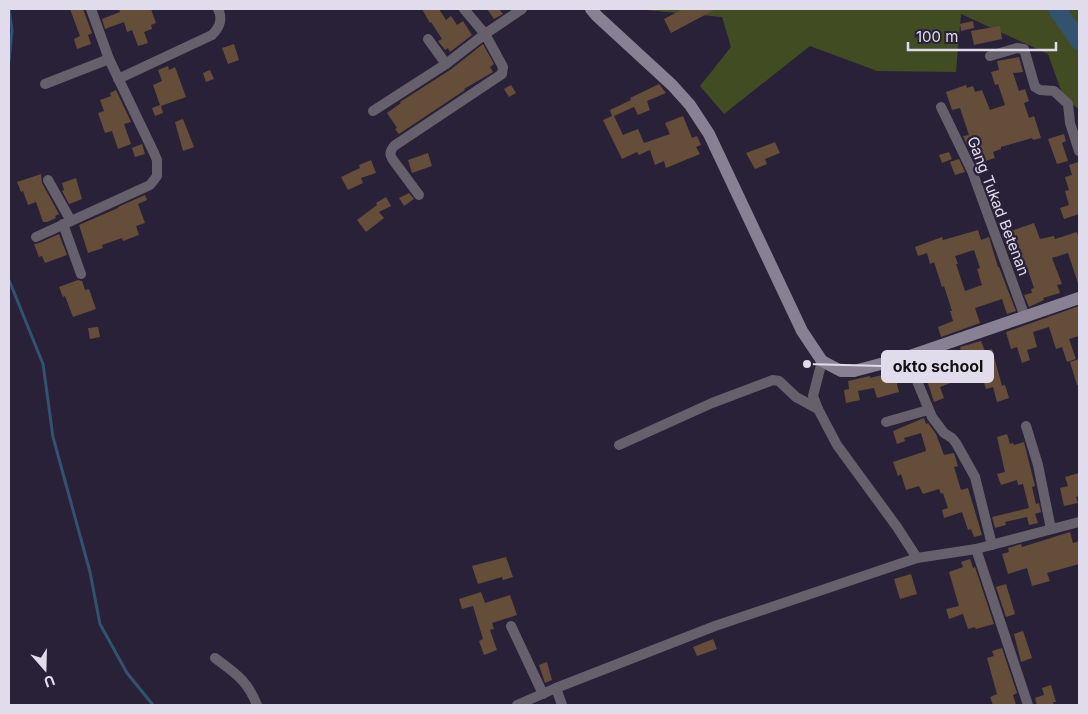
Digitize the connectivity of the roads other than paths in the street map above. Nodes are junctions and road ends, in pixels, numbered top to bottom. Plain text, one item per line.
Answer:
1 (91, 9) edge
2 (218, 9) edge
3 (464, 9) edge
4 (522, 9) edge
5 (591, 9) edge
6 (485, 34) junction
7 (428, 39) dead end
8 (990, 56) dead end
9 (108, 59) junction
10 (446, 64) junction
11 (118, 79) junction
12 (45, 84) dead end
13 (942, 107) dead end
14 (373, 111) dead end
15 (1079, 151) edge
16 (48, 180) dead end
17 (419, 194) dead end
18 (67, 222) junction
19 (36, 238) dead end
20 (81, 274) dead end
21 (1079, 298) edge
22 (1025, 317) junction
23 (907, 357) junction
24 (828, 364) junction
25 (818, 410) junction
26 (928, 410) junction
27 (886, 422) dead end
28 (1026, 426) dead end
29 (618, 445) dead end
30 (1079, 522) edge
31 (1051, 529) junction
32 (992, 544) junction
33 (976, 549) junction
34 (917, 558) junction
35 (511, 626) dead end
36 (215, 658) dead end
37 (556, 688) junction
38 (543, 694) junction
39 (258, 705) edge
40 (517, 705) edge
41 (562, 705) edge
42 (1028, 705) edge

1 - 9 street
2 - 11 street
3 - 6 street
4 - 6 street
5 - 24 main road
6 - 10 street
6 - 17 street
7 - 10 street
8 - 15 street
9 - 11 street
9 - 12 street
10 - 14 street
11 - 18 street
13 - 22 street, Gang Tukad Betenan
16 - 18 street
18 - 19 street
18 - 20 street
21 - 22 main road
22 - 23 main road
23 - 24 main road
23 - 26 street
24 - 25 street
25 - 29 street
25 - 34 street
26 - 27 street
26 - 32 street
28 - 31 street
30 - 31 street
31 - 32 street
32 - 33 street
33 - 34 street
33 - 42 street
34 - 37 street
35 - 38 street
36 - 39 street
37 - 38 street
37 - 41 street
38 - 40 street

